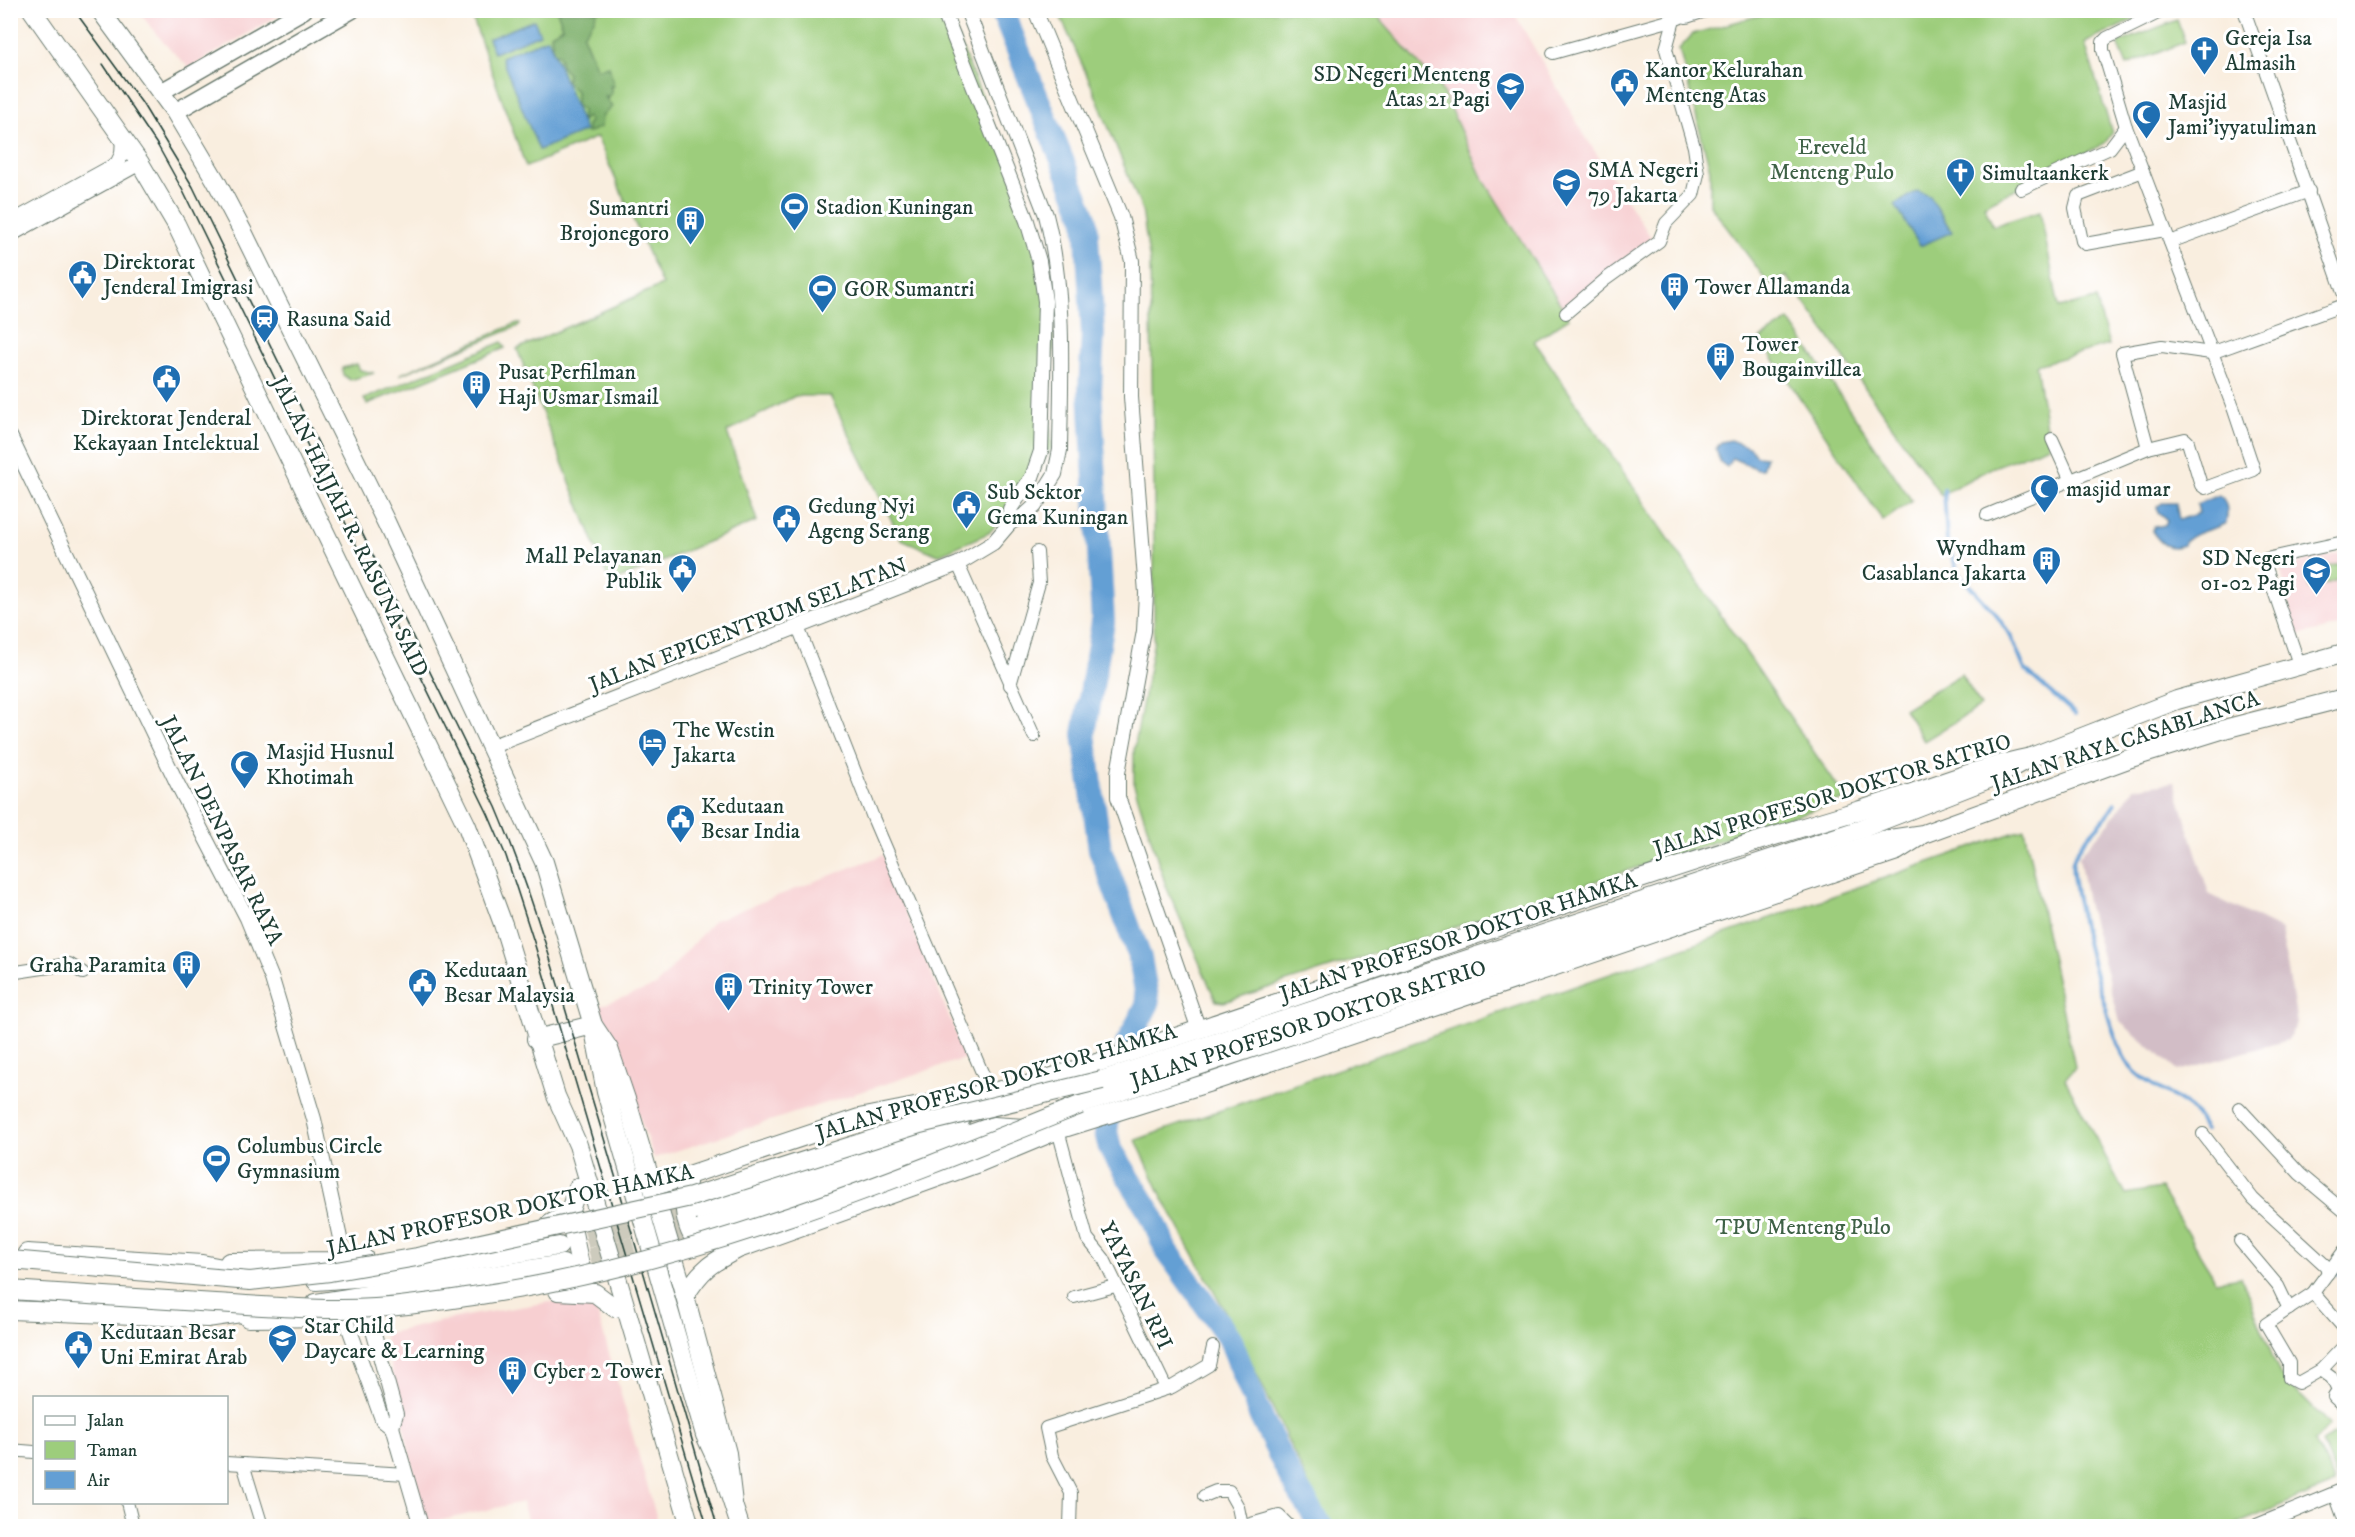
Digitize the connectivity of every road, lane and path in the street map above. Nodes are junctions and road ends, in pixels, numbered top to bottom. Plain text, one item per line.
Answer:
1 (32, 10) edge
2 (100, 10) edge
3 (304, 10) edge
4 (352, 10) edge
5 (943, 10) edge
6 (967, 10) edge
7 (1035, 10) edge
8 (1705, 10) edge
9 (2164, 10) edge
10 (2244, 10) edge
11 (1681, 15) edge
12 (1552, 52) dead end
13 (204, 67) junction
14 (215, 88) junction
15 (161, 92) junction
16 (175, 112) junction
17 (2126, 127) junction
18 (123, 138) junction
19 (140, 163) junction
20 (2143, 171) junction
21 (2021, 189) dead end
22 (2309, 191) junction
23 (10, 223) edge
24 (10, 235) edge
25 (2167, 236) junction
26 (2344, 294) edge
27 (2344, 305) edge
28 (1566, 313) dead end
29 (1044, 325) junction
30 (1061, 325) junction
31 (2211, 352) junction
32 (10, 436) edge
33 (2052, 439) dead end
34 (2148, 448) junction
35 (14, 452) edge
36 (2071, 481) junction
37 (1019, 495) junction
38 (1035, 506) junction
39 (1988, 515) dead end
40 (1010, 523) junction
41 (2344, 542) edge
42 (1037, 552) dead end
43 (958, 564) junction
44 (798, 627) junction
45 (2344, 653) edge
46 (2298, 664) junction
47 (1010, 685) junction
48 (2344, 698) edge
49 (1034, 736) dead end
50 (490, 747) junction
51 (2031, 758) junction
52 (1923, 834) junction
53 (1861, 838) junction
54 (10, 973) edge
55 (83, 973) dead end
56 (593, 1025) junction
57 (1198, 1027) junction
58 (536, 1039) junction
59 (1017, 1088) junction
60 (990, 1091) junction
61 (556, 1096) junction
62 (2239, 1108) dead end
63 (1058, 1130) junction
64 (2203, 1134) dead end
65 (697, 1173) junction
66 (578, 1187) junction
67 (652, 1187) junction
68 (2344, 1211) edge
69 (548, 1224) junction
70 (2240, 1241) dead end
71 (738, 1250) junction
72 (10, 1252) edge
73 (10, 1260) edge
74 (345, 1261) junction
75 (2337, 1263) edge
76 (202, 1264) junction
77 (1115, 1286) junction
78 (10, 1290) edge
79 (559, 1291) junction
80 (2313, 1293) junction
81 (686, 1296) junction
82 (1074, 1297) dead end
83 (615, 1308) junction
84 (2289, 1309) junction
85 (10, 1310) edge
86 (369, 1316) junction
87 (345, 1317) junction
88 (207, 1318) junction
89 (2344, 1328) edge
90 (2344, 1346) edge
91 (1214, 1347) dead end
92 (2321, 1370) junction
93 (1166, 1388) junction
94 (2344, 1406) edge
95 (392, 1427) junction
96 (663, 1433) junction
97 (10, 1450) edge
98 (33, 1452) edge
99 (228, 1463) edge
100 (243, 1464) junction
101 (406, 1474) junction
102 (2340, 1492) edge
103 (1204, 1496) dead end
104 (733, 1503) junction
105 (127, 1504) edge
106 (2344, 1519) edge
107 (134, 1527) edge
108 (262, 1527) edge
109 (421, 1527) edge
110 (690, 1527) edge
111 (740, 1527) edge
112 (1070, 1527) edge
113 (1243, 1527) edge
114 (1289, 1527) edge
115 (2257, 1527) edge

1 - 18 main road, JALAN HAJJAH R. RASUNA SAID
2 - 15 main road, JALAN HAJJAH R. RASUNA SAID
3 - 13 main road
4 - 14 main road
5 - 29 street
6 - 30 street
7 - 57 street
8 - 11 street
9 - 17 street
10 - 22 street
11 - 12 street
11 - 28 street
13 - 14 main road
13 - 15 main road
14 - 16 main road
15 - 16 main road, JALAN HAJJAH R. RASUNA SAID
16 - 50 main road, JALAN HAJJAH R. RASUNA SAID
17 - 20 street
17 - 21 street
18 - 19 main road, JALAN HAJJAH R. RASUNA SAID
18 - 23 street
19 - 24 street
19 - 58 main road, JALAN HAJJAH R. RASUNA SAID
20 - 25 street
20 - 25 street
22 - 25 street
22 - 26 street
25 - 31 street
27 - 31 street
29 - 30 street
29 - 37 street
30 - 38 street
31 - 34 street
31 - 34 street
32 - 35 street, JALAN DENPASAR RAYA
33 - 36 street
34 - 36 street
35 - 74 street, JALAN DENPASAR RAYA
36 - 39 street
37 - 38 street
37 - 40 street
38 - 40 street
40 - 43 street, JALAN EPICENTRUM SELATAN
41 - 46 street
42 - 47 street
43 - 44 street, JALAN EPICENTRUM SELATAN
43 - 47 street
44 - 50 street, JALAN EPICENTRUM SELATAN
44 - 60 street
45 - 46 main road, JALAN RAYA CASABLANCA
46 - 51 main road, JALAN RAYA CASABLANCA
47 - 49 street
48 - 52 main road, JALAN RAYA CASABLANCA
50 - 56 main road, JALAN HAJJAH R. RASUNA SAID
51 - 53 main road, JALAN PROFESOR DOKTOR HAMKA
51 - 57 main road, JALAN PROFESOR DOKTOR SATRIO
52 - 53 main road, JALAN PROFESOR DOKTOR HAMKA
52 - 63 main road, JALAN PROFESOR DOKTOR SATRIO
53 - 73 main road, JALAN PROFESOR DOKTOR HAMKA, bridge
53 - 78 main road, JALAN PROFESOR DOKTOR HAMKA, bridge
54 - 55 street
56 - 58 main road
56 - 67 main road, JALAN HAJJAH R. RASUNA SAID
56 - 104 main road, JALAN HAJJAH R. RASUNA SAID
57 - 59 main road, JALAN PROFESOR DOKTOR SATRIO
58 - 61 main road, JALAN HAJJAH R. RASUNA SAID
59 - 60 main road
59 - 63 main road, JALAN PROFESOR DOKTOR SATRIO
60 - 65 main road
61 - 66 main road, JALAN HAJJAH R. RASUNA SAID
61 - 96 main road, JALAN HAJJAH R. RASUNA SAID
62 - 68 street
63 - 71 main road
63 - 77 street, YAYASAN RPI
64 - 75 street
65 - 67 main road
65 - 71 main road
66 - 69 main road
66 - 83 main road, JALAN HAJJAH R. RASUNA SAID
67 - 81 main road, JALAN HAJJAH R. RASUNA SAID
69 - 74 main road
69 - 79 main road
70 - 84 street
71 - 81 main road
72 - 76 main road
74 - 76 main road
75 - 80 street
76 - 88 main road
77 - 82 street
77 - 93 street, YAYASAN RPI
79 - 83 main road
79 - 86 main road
80 - 84 street
80 - 89 street
81 - 104 main road, JALAN HAJJAH R. RASUNA SAID
83 - 96 main road, JALAN HAJJAH R. RASUNA SAID
84 - 92 street
85 - 88 main road
86 - 87 main road
86 - 95 street
87 - 88 main road
87 - 95 street
90 - 92 street
91 - 93 street
92 - 94 street
93 - 112 street
95 - 101 street
96 - 110 main road, JALAN HAJJAH R. RASUNA SAID
97 - 98 street
99 - 100 street
100 - 101 street
100 - 108 street
101 - 109 street
102 - 106 street
102 - 115 street
103 - 113 street
104 - 111 main road, JALAN HAJJAH R. RASUNA SAID
105 - 107 street
113 - 114 street

